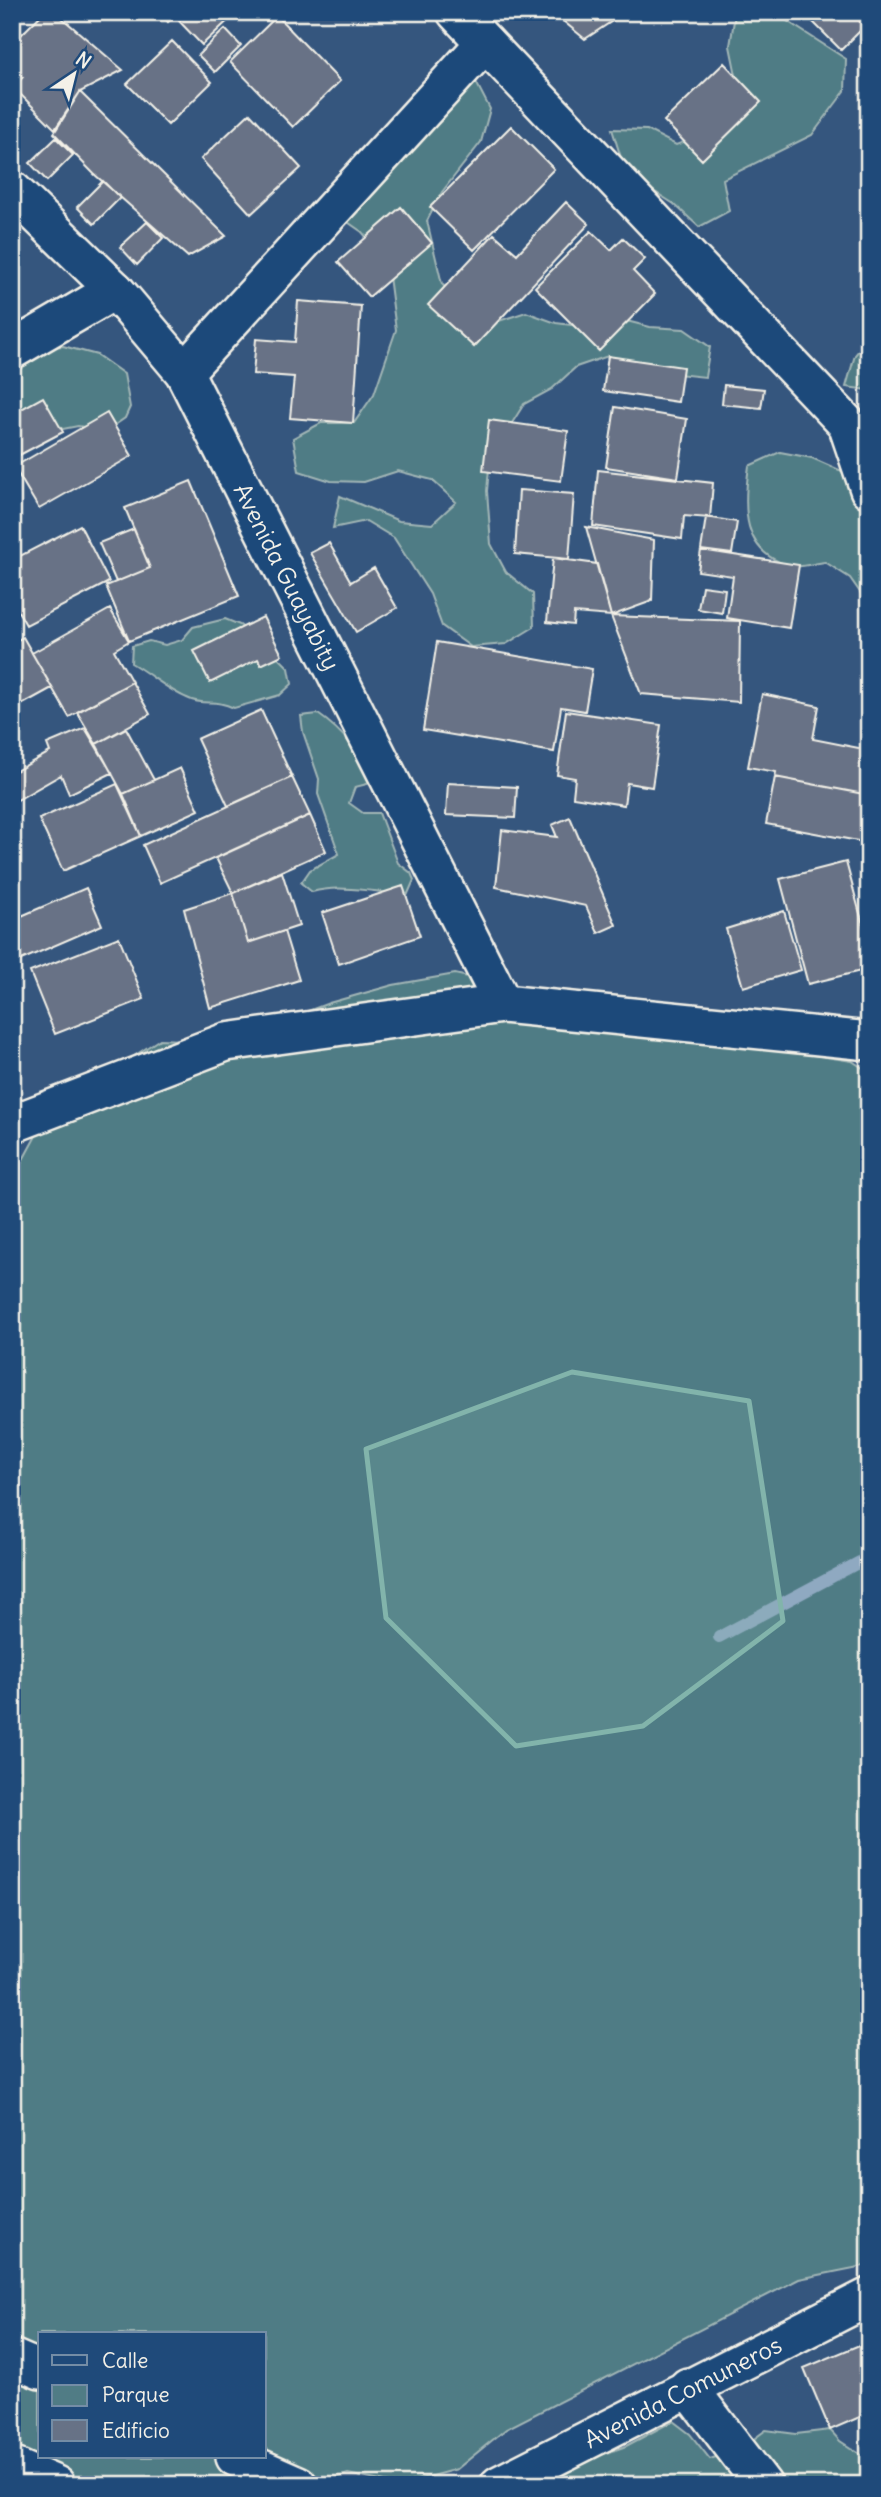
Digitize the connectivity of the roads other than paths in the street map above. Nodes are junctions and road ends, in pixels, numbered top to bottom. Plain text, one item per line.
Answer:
1 (456, 12) edge
2 (485, 43) junction
3 (12, 190) edge
4 (115, 290) junction
5 (12, 350) edge
6 (184, 372) junction
7 (858, 418) edge
8 (869, 489) edge
9 (503, 1004) junction
10 (869, 1041) edge
11 (49, 1112) junction
12 (12, 1124) edge
13 (12, 1150) edge
14 (869, 2297) edge
15 (12, 2358) edge
16 (38, 2369) edge
17 (688, 2387) junction
18 (237, 2458) edge
19 (12, 2466) edge
20 (55, 2485) edge
21 (298, 2485) edge
22 (499, 2485) edge
23 (763, 2485) edge

1 - 2 street
2 - 6 street
2 - 7 street
3 - 4 street, Avenida Guayabity
4 - 5 street
4 - 6 street, Avenida Guayabity
6 - 9 street, Avenida Guayabity
7 - 8 street
9 - 10 street
9 - 11 street
11 - 12 street
11 - 13 street
14 - 17 street, Avenida Comuneros
15 - 16 street
17 - 22 street, Avenida Comuneros
17 - 23 street
18 - 21 street
19 - 20 street

